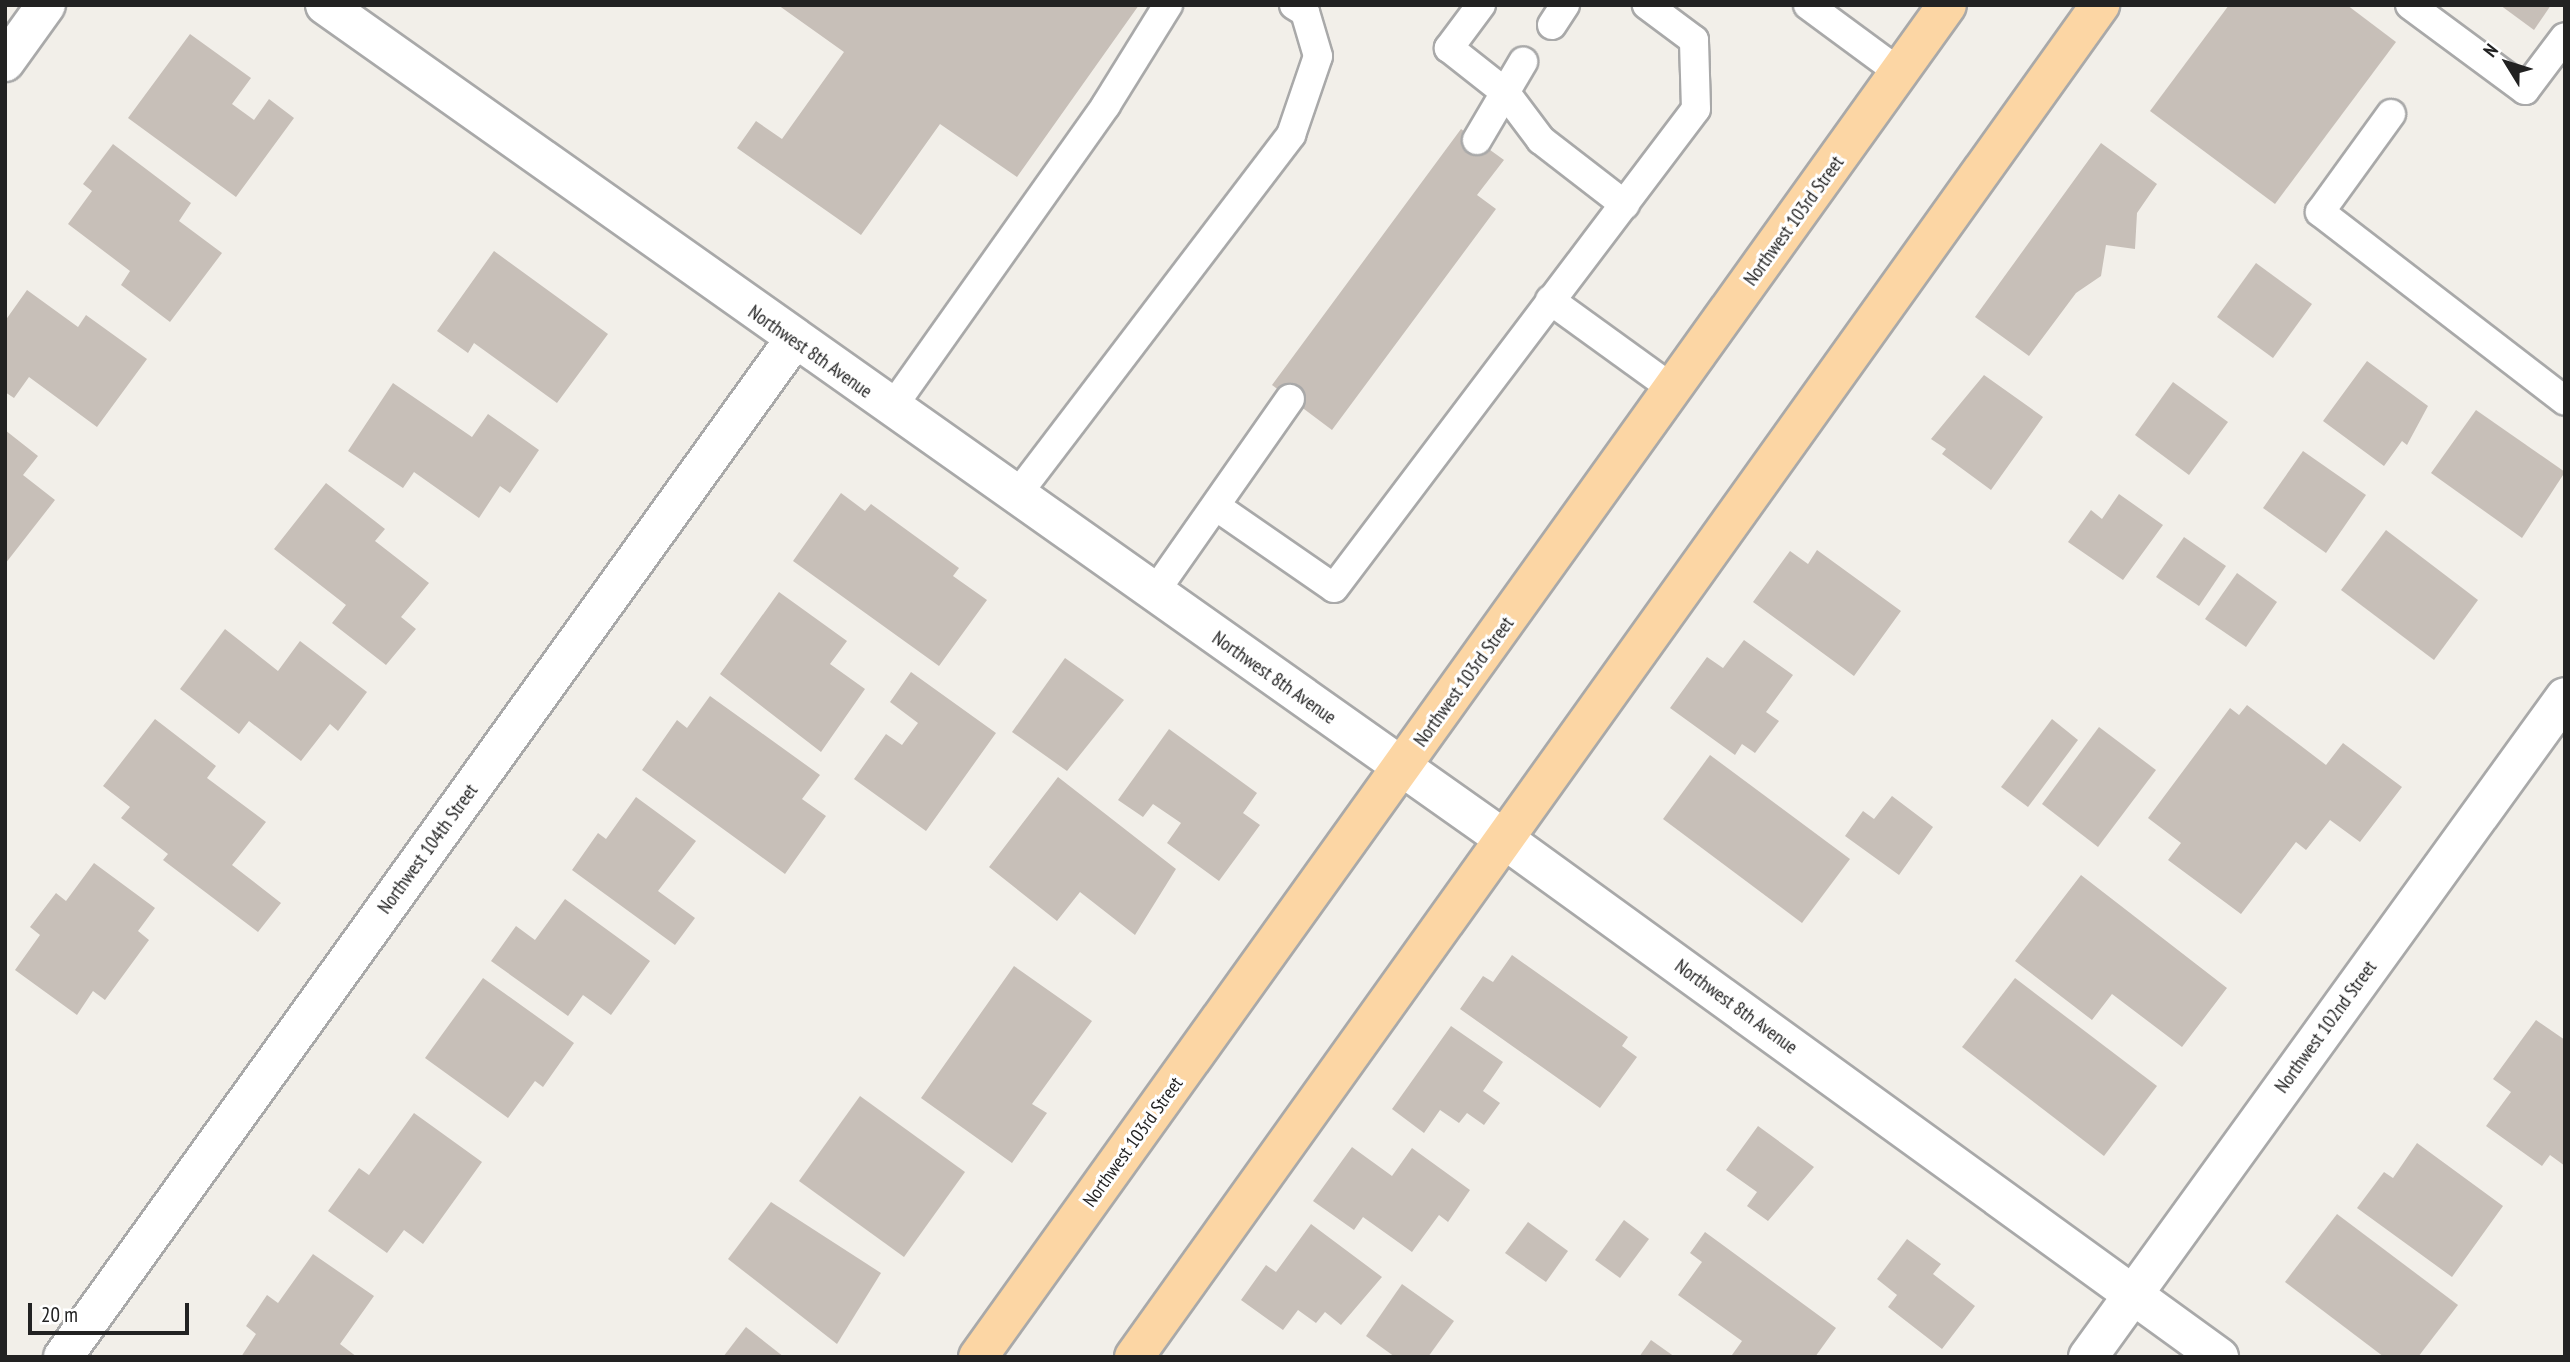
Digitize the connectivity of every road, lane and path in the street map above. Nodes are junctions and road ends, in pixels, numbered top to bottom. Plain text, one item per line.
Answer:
1 (46, 5) edge
2 (325, 5) edge
3 (1168, 5) edge
4 (1294, 5) edge
5 (1481, 5) edge
6 (1647, 5) edge
7 (1808, 5) edge
8 (1947, 5) edge
9 (2100, 5) edge
10 (2410, 5) edge
11 (2565, 37) edge
12 (5, 62) edge
13 (1523, 62) dead end
14 (1899, 72) junction
15 (1505, 92) junction
16 (2391, 114) dead end
17 (1477, 140) dead end
18 (1625, 205) junction
19 (1550, 300) junction
20 (793, 341) junction
21 (1673, 389) junction
22 (1290, 398) dead end
23 (2565, 401) edge
24 (891, 409) junction
25 (1016, 496) junction
26 (1217, 507) junction
27 (1154, 593) junction
28 (2565, 696) edge
29 (1402, 768) junction
30 (1504, 839) junction
31 (2133, 1294) junction
32 (63, 1357) edge
33 (978, 1357) edge
34 (1134, 1357) edge
35 (2088, 1357) edge
36 (2219, 1357) edge

1 - 12 street
2 - 20 street, Northwest 8th Avenue
3 - 24 lane
4 - 25 lane
5 - 15 lane
6 - 18 lane
7 - 14 lane
8 - 14 main road, Northwest 103rd Street
9 - 30 main road
10 - 11 lane
13 - 15 lane
14 - 21 main road, Northwest 103rd Street
15 - 17 lane
15 - 18 lane
16 - 23 lane
18 - 19 lane
19 - 21 lane
19 - 26 lane
20 - 24 street, Northwest 8th Avenue
20 - 32 street, Northwest 104th Street
21 - 29 main road, Northwest 103rd Street
22 - 26 lane
24 - 25 street, Northwest 8th Avenue
25 - 27 street, Northwest 8th Avenue
26 - 27 lane
27 - 29 street, Northwest 8th Avenue
28 - 31 street, Northwest 102nd Street
29 - 30 street, Northwest 8th Avenue
29 - 33 main road, Northwest 103rd Street
30 - 31 street, Northwest 8th Avenue
30 - 34 main road
31 - 35 street, Northwest 102nd Street
31 - 36 street, Northwest 8th Avenue

